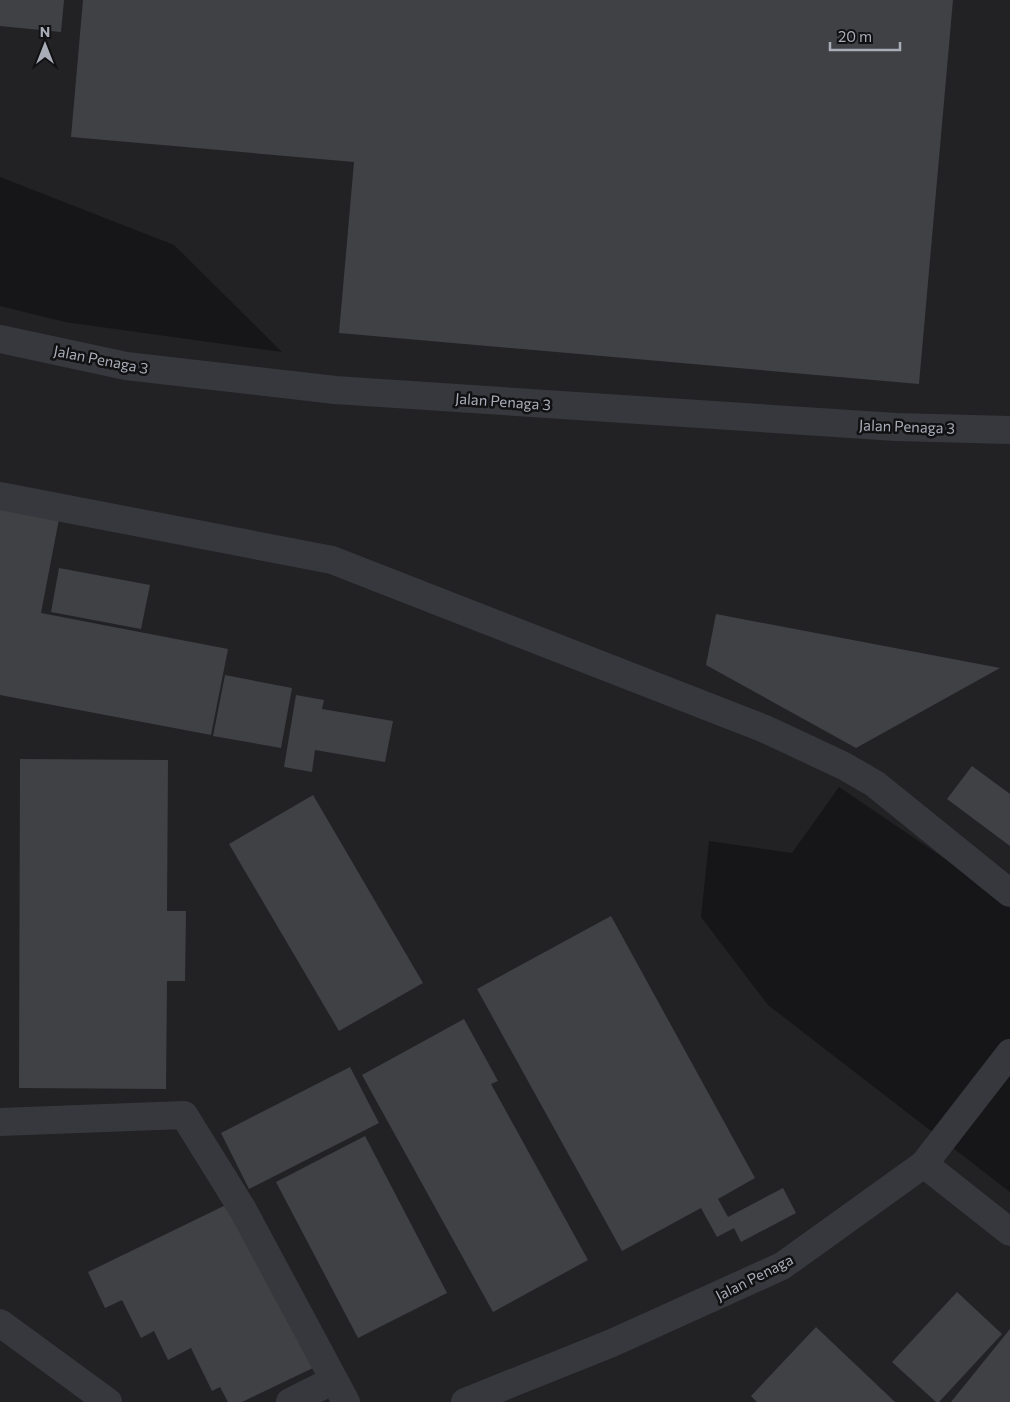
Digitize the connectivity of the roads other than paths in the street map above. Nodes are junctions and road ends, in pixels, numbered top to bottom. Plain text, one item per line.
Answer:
1 (0, 339) edge
2 (1010, 430) edge
3 (0, 496) edge
4 (1010, 893) edge
5 (1010, 1053) edge
6 (0, 1122) edge
7 (924, 1164) junction
8 (1010, 1232) edge
9 (0, 1324) edge
10 (340, 1391) edge
11 (108, 1402) edge
12 (290, 1402) edge
13 (465, 1402) edge

1 - 2 street, Jalan Penaga 3
3 - 4 street
5 - 7 street, Jalan Penaga
6 - 10 street
7 - 8 street
7 - 13 street, Jalan Penaga
9 - 11 street
10 - 12 street

